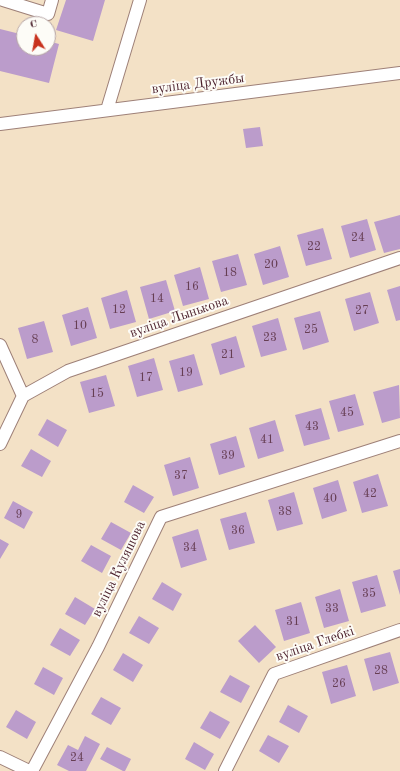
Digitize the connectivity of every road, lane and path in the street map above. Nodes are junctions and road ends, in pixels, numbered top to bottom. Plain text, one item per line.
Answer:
1 (4, 0) edge
2 (52, 0) edge
3 (140, 0) edge
4 (400, 73) edge
5 (107, 110) junction
6 (0, 124) edge
7 (400, 258) edge
8 (0, 345) edge
9 (23, 396) junction
10 (400, 441) edge
11 (0, 444) edge
12 (400, 630) edge
13 (0, 757) edge
14 (31, 771) edge
15 (225, 771) edge

1 - 2 street
3 - 5 street
4 - 5 street, вуліца Дружбы
5 - 6 street, вуліца Дружбы
7 - 9 street, вуліца Лынькова
8 - 9 street
9 - 11 street
10 - 14 street, вуліца Куляшова
12 - 15 street, вуліца Глебкі
13 - 14 street

